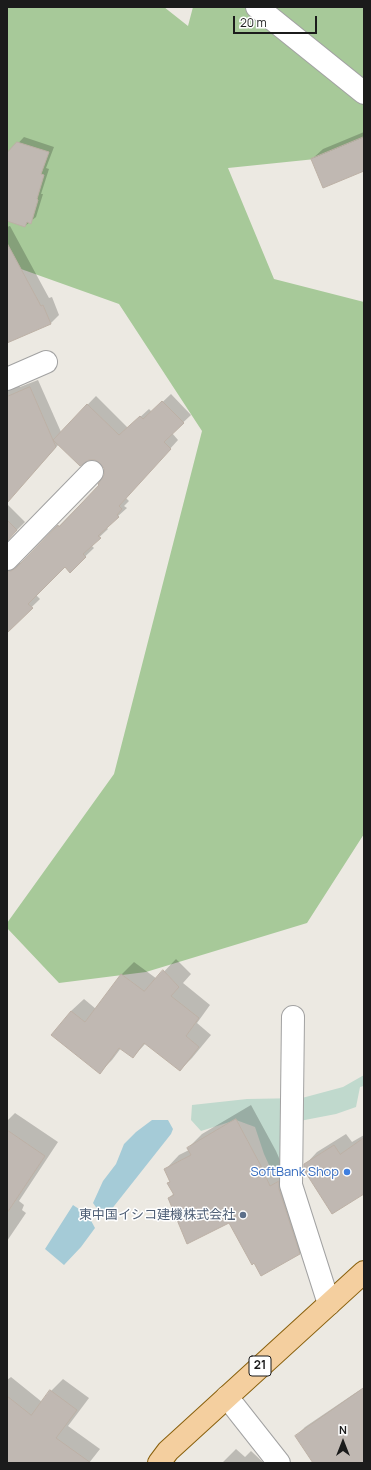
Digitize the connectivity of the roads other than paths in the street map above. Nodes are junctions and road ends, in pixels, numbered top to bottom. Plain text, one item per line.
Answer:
1 (257, 7) edge
2 (364, 93) edge
3 (46, 362) dead end
4 (7, 379) edge
5 (92, 472) dead end
6 (7, 559) edge
7 (293, 1017) dead end
8 (364, 1272) edge
9 (329, 1304) junction
10 (227, 1397) junction
11 (159, 1463) edge
12 (279, 1463) edge

1 - 2 street
3 - 4 street
5 - 6 street
7 - 9 street
8 - 9 main road, 21
9 - 10 main road, 21
10 - 11 main road, 21
10 - 12 street

